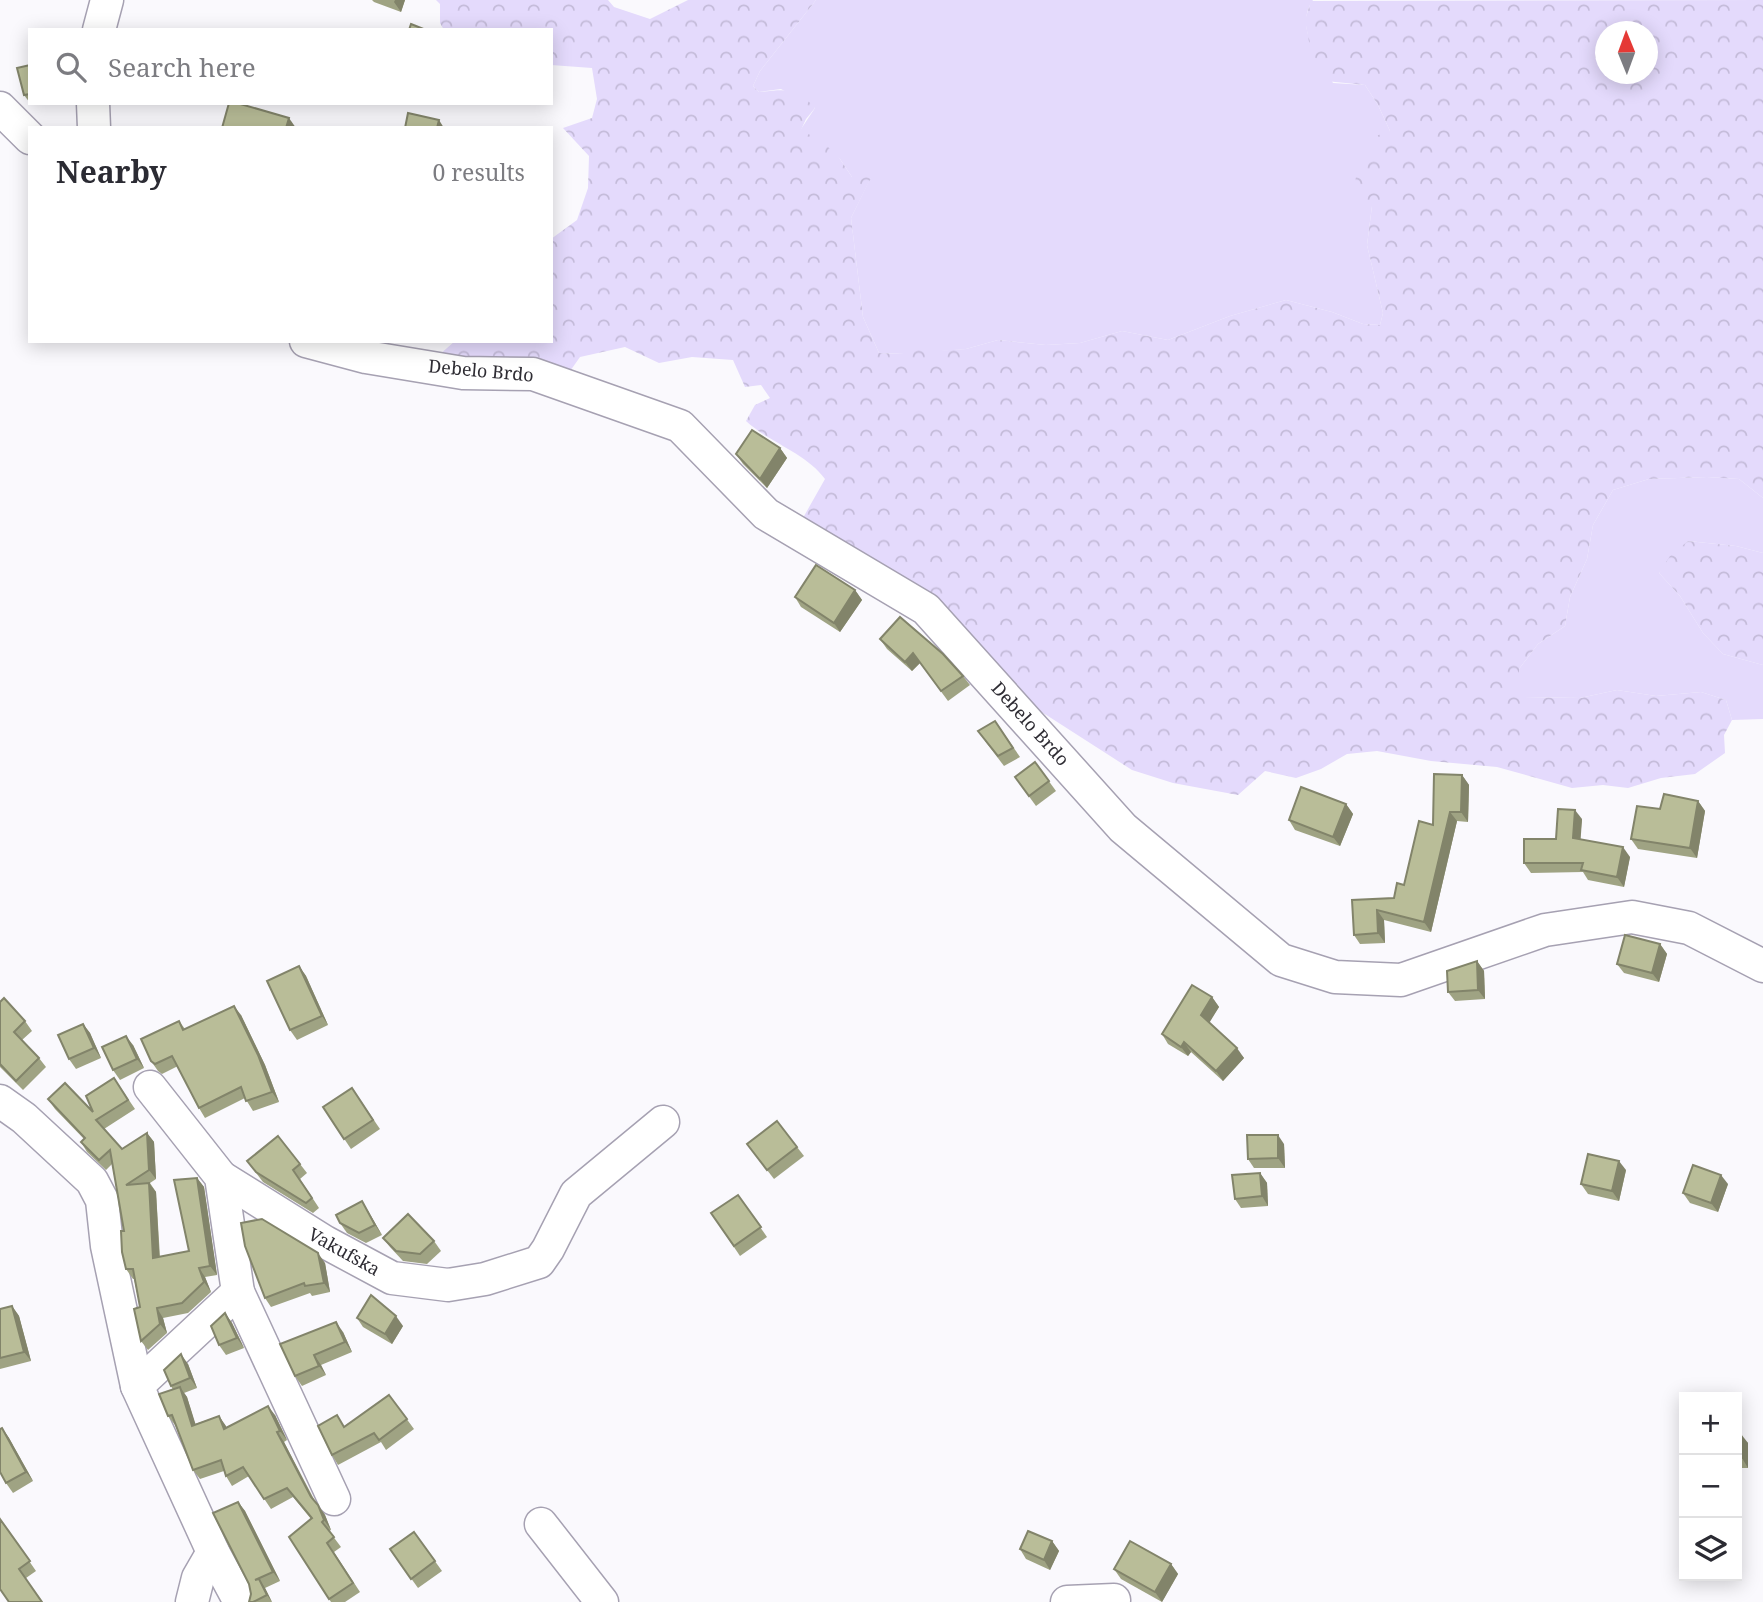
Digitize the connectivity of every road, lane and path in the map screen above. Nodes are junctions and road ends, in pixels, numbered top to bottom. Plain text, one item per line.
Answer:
1 (107, 0) edge
2 (100, 28) edge
3 (93, 105) edge
4 (0, 108) edge
5 (94, 126) edge
6 (28, 136) edge
7 (314, 343) edge
8 (1763, 966) edge
9 (150, 1087) dead end
10 (0, 1101) edge
11 (663, 1122) dead end
12 (221, 1177) junction
13 (238, 1292) junction
14 (137, 1386) junction
15 (334, 1499) dead end
16 (541, 1524) dead end
17 (214, 1552) junction
18 (1114, 1600) dead end
19 (192, 1602) edge
20 (240, 1602) edge
21 (602, 1602) edge
22 (1067, 1602) edge

1 - 2 street
3 - 5 street
4 - 6 street
7 - 8 street, Debelo Brdo
9 - 12 street, Vakufska
10 - 14 street
11 - 12 street, Vakufska
12 - 13 street, Vakufska
13 - 14 street
13 - 15 street, Vakufska
14 - 17 street
16 - 21 street
17 - 19 street
17 - 20 street
18 - 22 street

